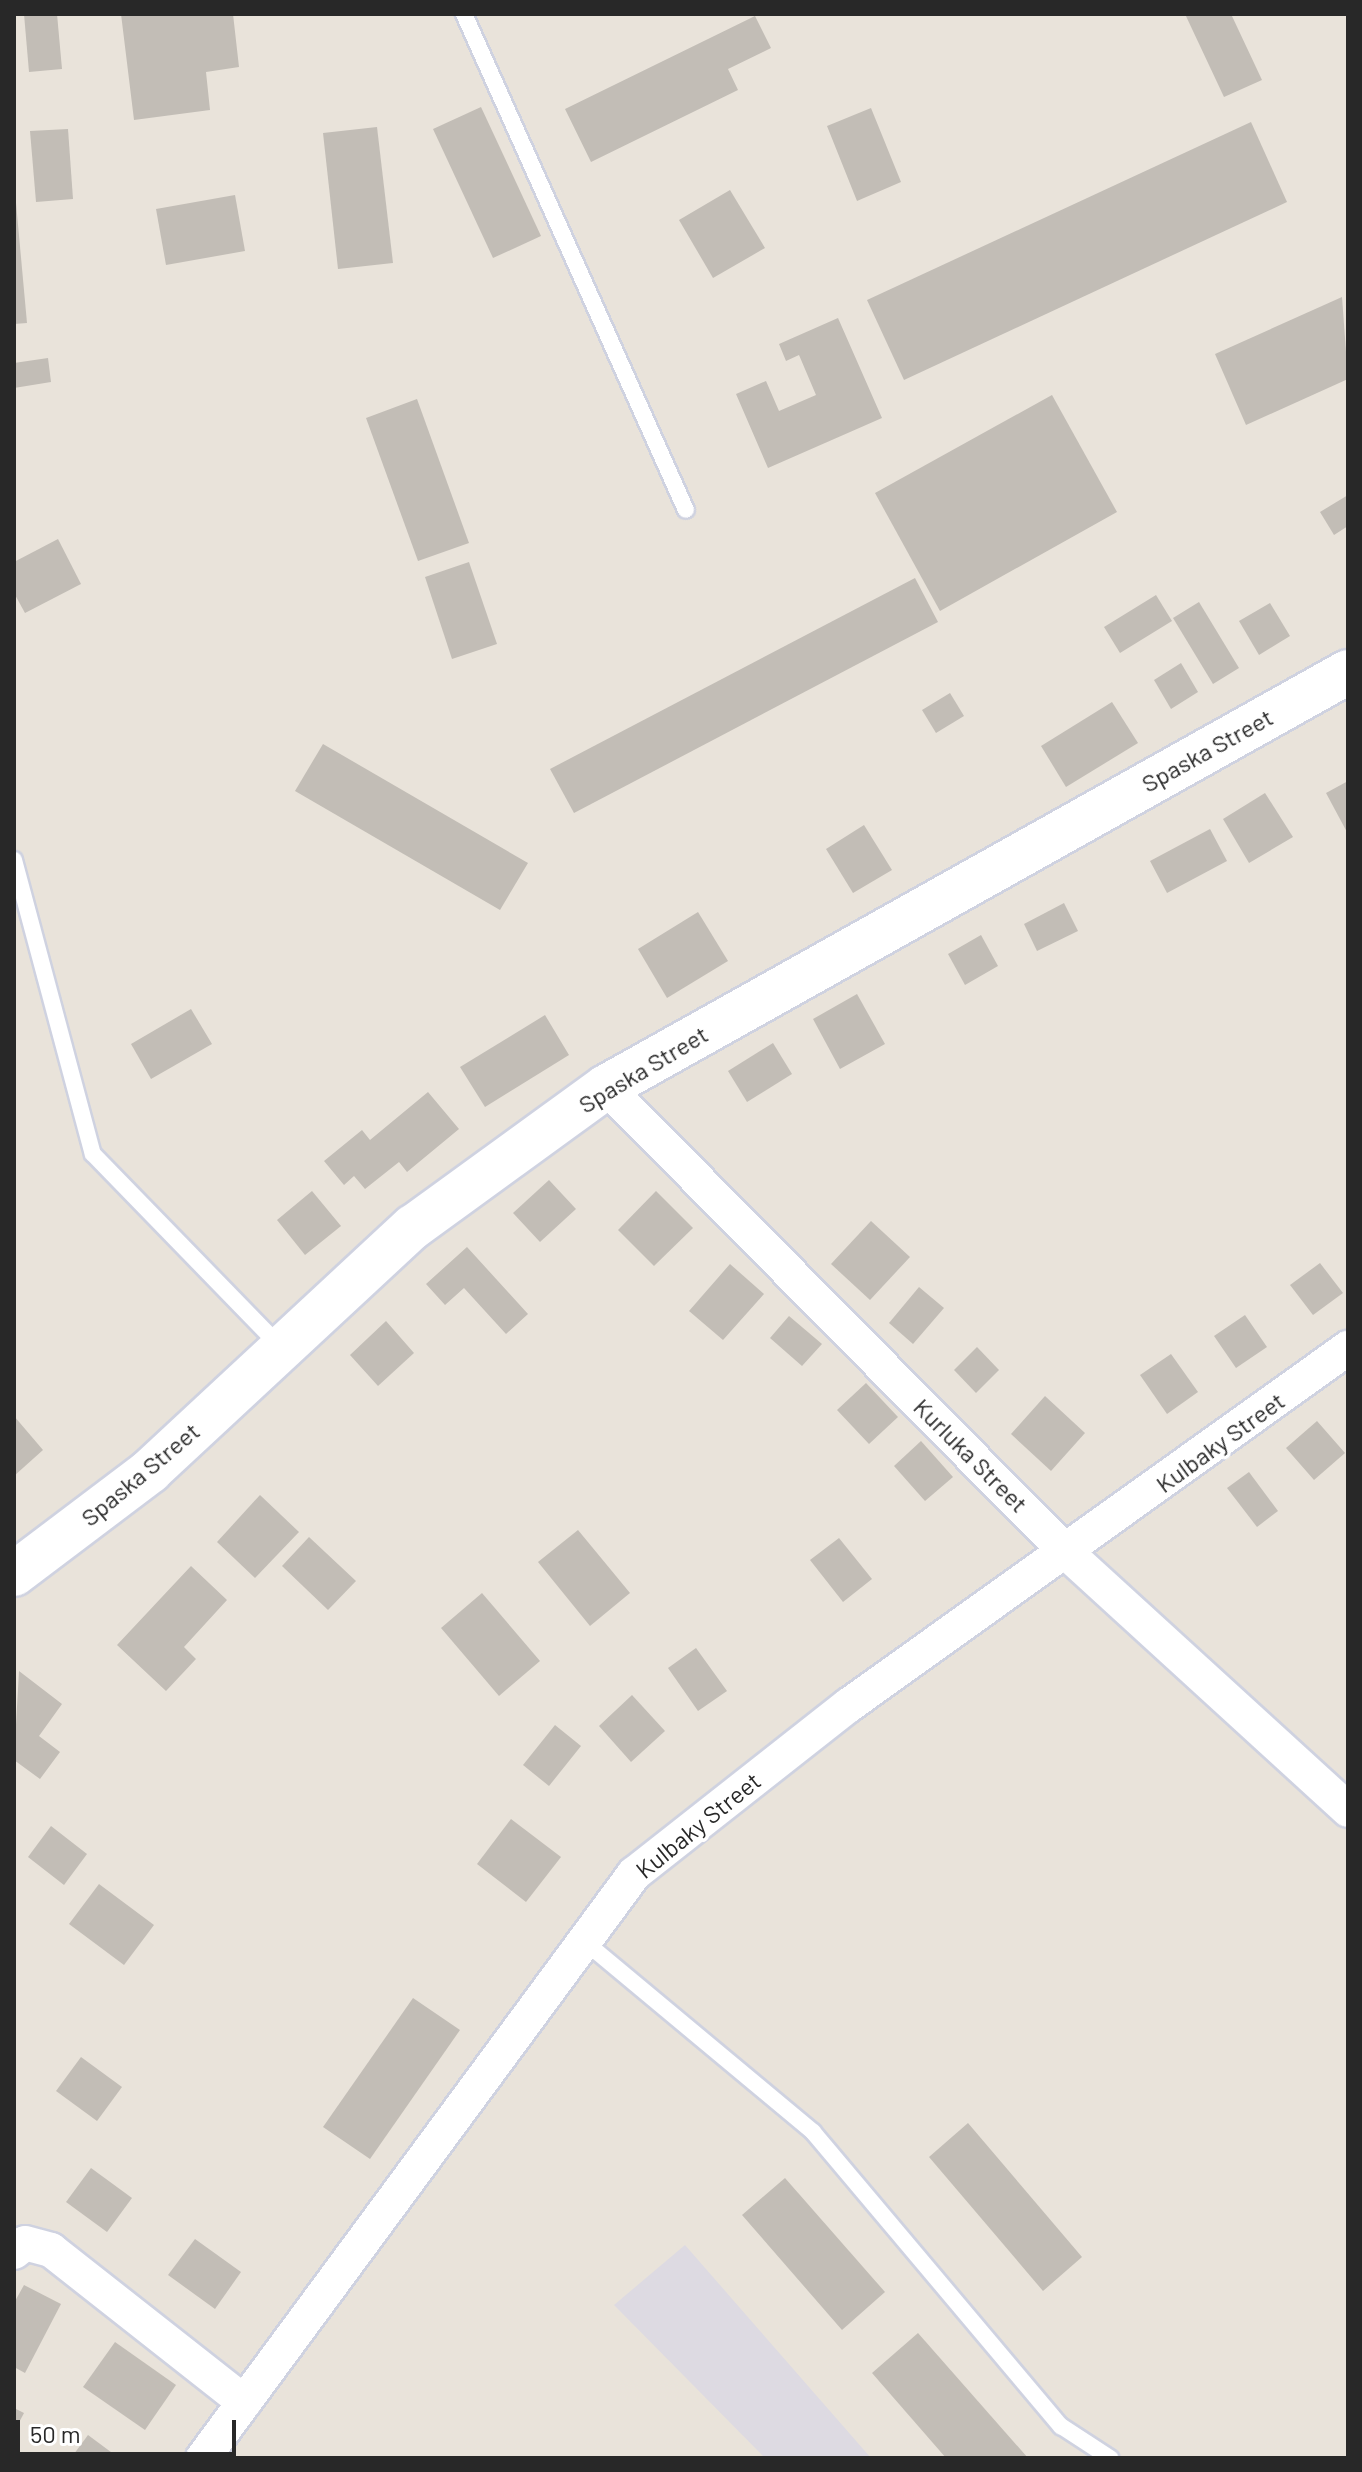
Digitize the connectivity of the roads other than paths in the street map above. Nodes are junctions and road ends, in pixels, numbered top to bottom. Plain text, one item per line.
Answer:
1 (464, 14) edge
2 (686, 510) dead end
3 (1348, 672) edge
4 (14, 860) edge
5 (606, 1087) junction
6 (283, 1348) junction
7 (1348, 1348) edge
8 (1067, 1553) junction
9 (14, 1574) edge
10 (1348, 1810) edge
11 (584, 1941) junction
12 (14, 2252) edge
13 (244, 2402) junction
14 (203, 2458) edge
15 (1110, 2458) edge

1 - 2 lane
3 - 5 street, Spaska Street
4 - 6 lane
5 - 6 street, Spaska Street
5 - 8 street, Kurluka Street
6 - 9 street, Spaska Street
7 - 8 street, Kulbaky Street
8 - 10 street, Kurluka Street
8 - 11 street, Kulbaky Street
11 - 13 street, Kulbaky Street
11 - 15 lane
12 - 13 street
13 - 14 street, Kulbaky Street

